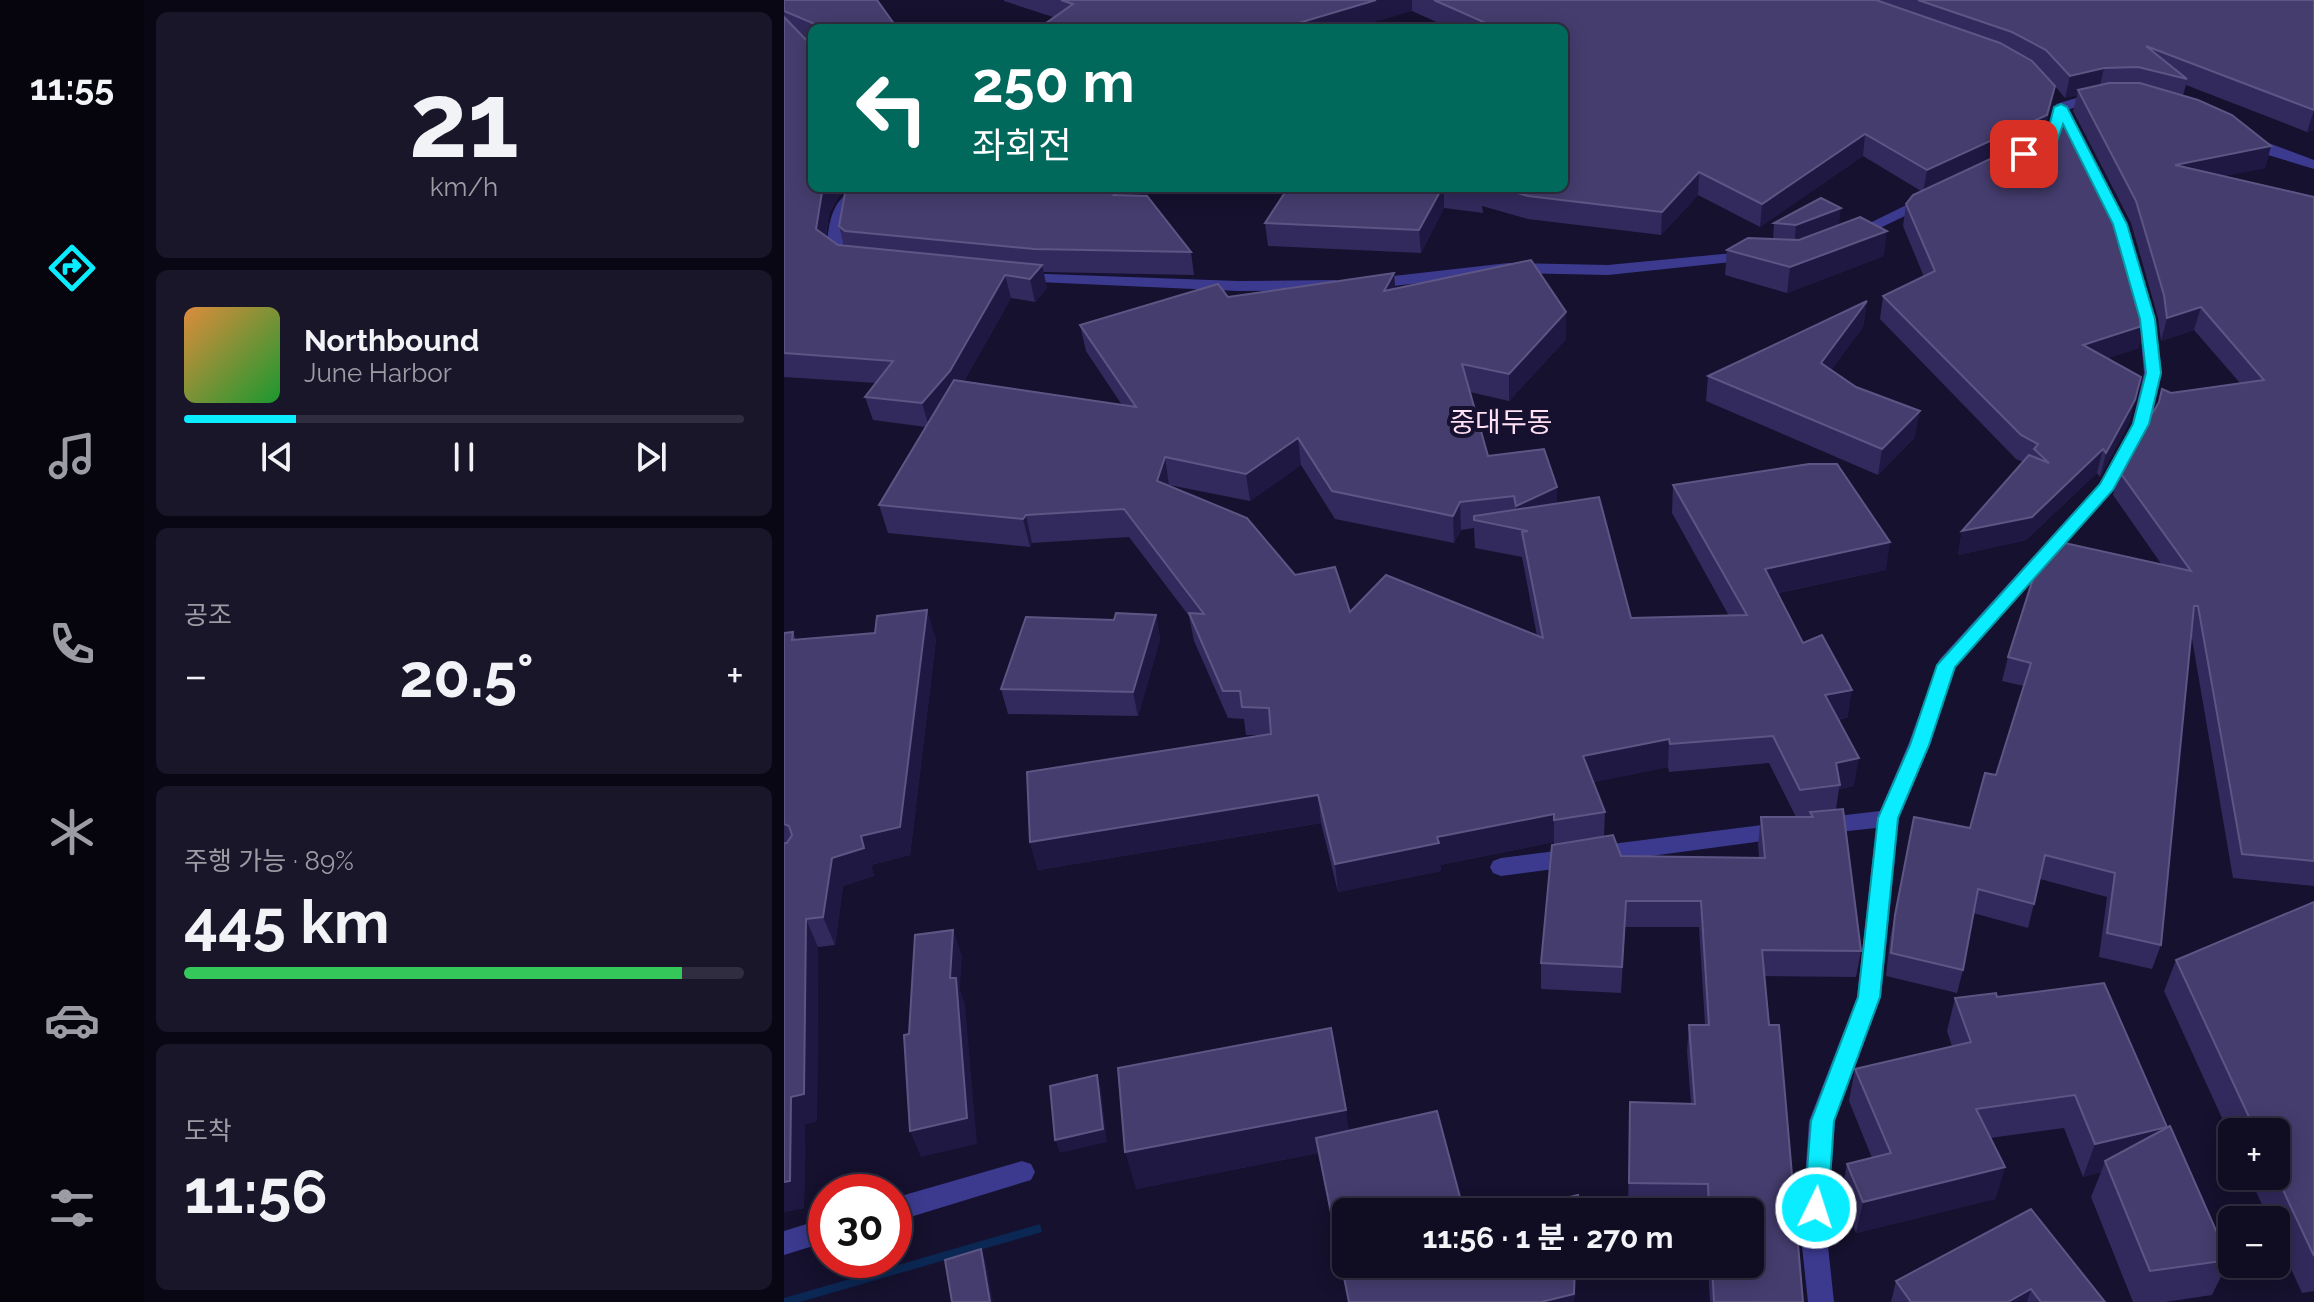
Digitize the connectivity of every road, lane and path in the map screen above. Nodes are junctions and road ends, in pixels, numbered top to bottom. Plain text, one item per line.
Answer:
1 (2116, 95) edge
2 (2056, 102) junction
3 (2227, 129) edge
4 (2072, 130) edge
5 (2024, 154) edge
6 (2314, 165) edge
7 (857, 192) edge
8 (1942, 193) edge
9 (1832, 245) edge
10 (2128, 251) edge
11 (1768, 257) edge
12 (862, 262) edge
13 (1010, 277) edge
14 (1888, 818) junction
15 (1501, 867) dead end
16 (1022, 1172) dead end
17 (912, 1205) edge
18 (808, 1236) edge
19 (784, 1243) edge
20 (1821, 1302) edge

1 - 2 street
2 - 4 street
2 - 5 street
3 - 6 street
7 - 12 street
8 - 9 street
10 - 14 street
11 - 13 street
14 - 15 street
14 - 20 street
16 - 17 street
18 - 19 street

